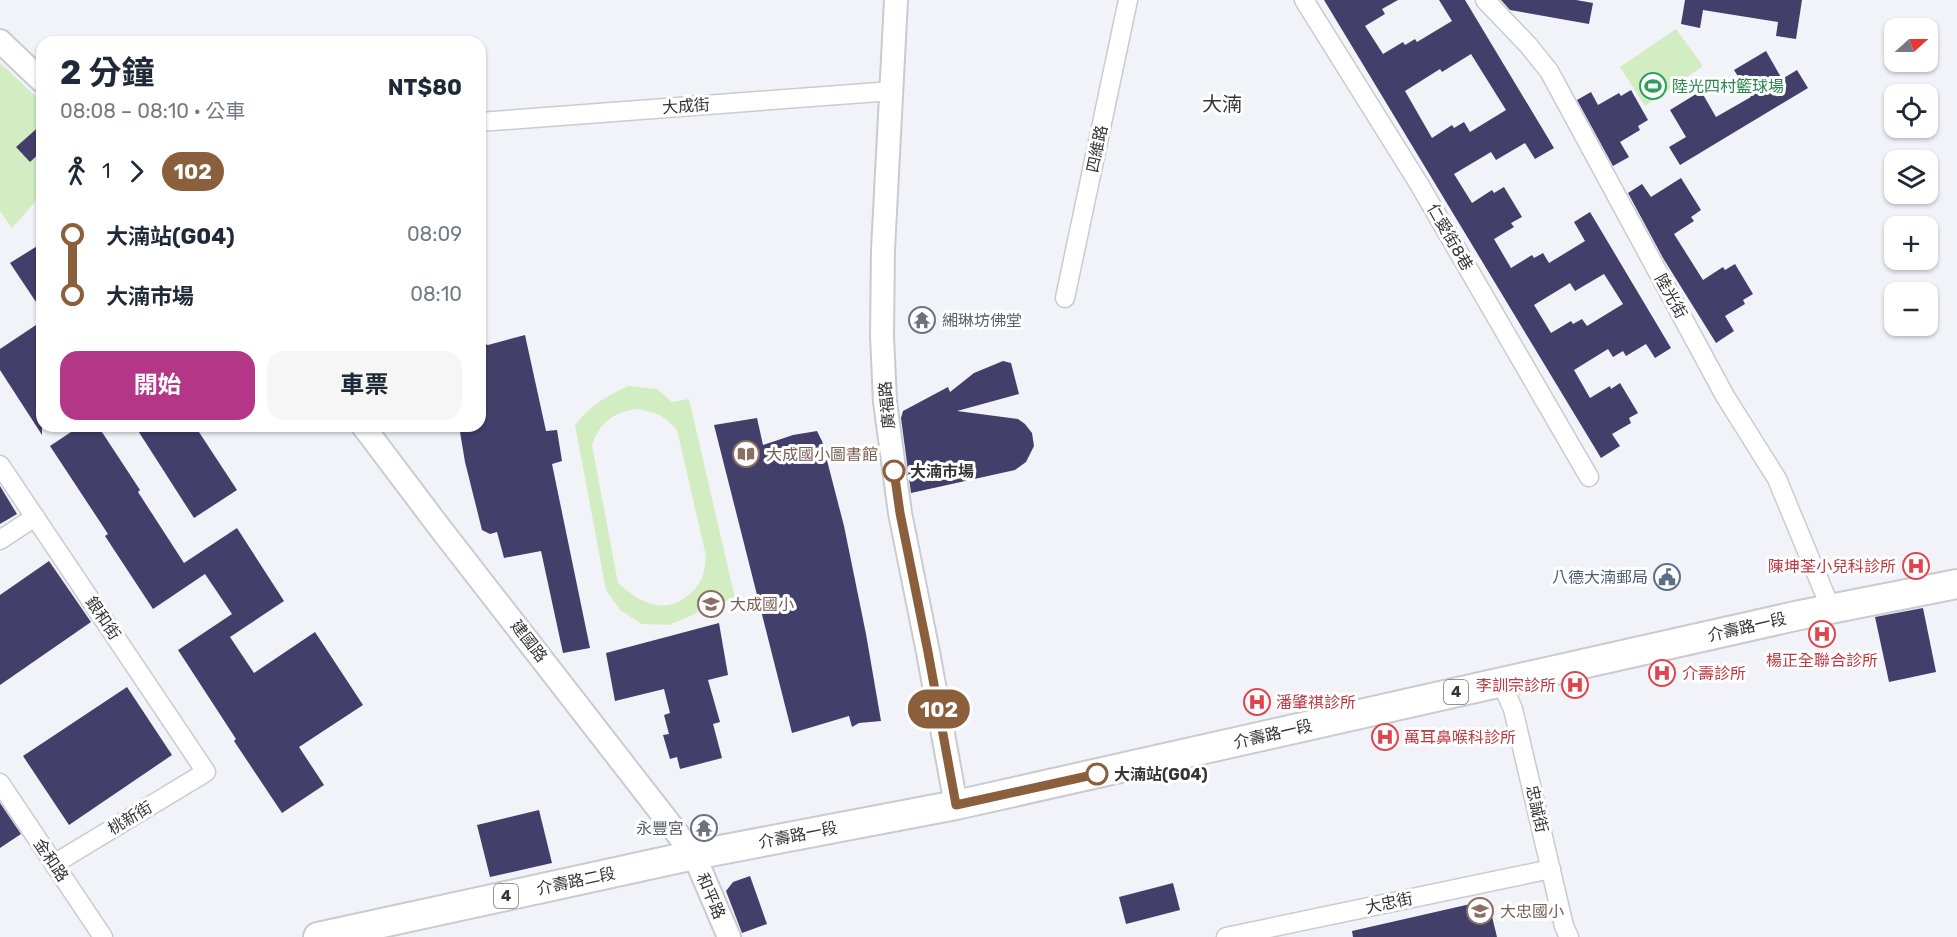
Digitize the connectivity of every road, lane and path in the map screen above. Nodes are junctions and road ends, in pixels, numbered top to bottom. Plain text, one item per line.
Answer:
1 (896, 0) edge
2 (1128, 0) edge
3 (1304, 0) edge
4 (1485, 0) edge
5 (0, 41) edge
6 (36, 75) edge
7 (891, 91) junction
8 (486, 122) edge
9 (1065, 298) dead end
10 (368, 432) edge
11 (0, 465) edge
12 (1589, 477) dead end
13 (35, 517) junction
14 (0, 540) edge
15 (1957, 584) edge
16 (1831, 609) junction
17 (1501, 682) junction
18 (206, 772) joint
19 (0, 783) edge
20 (956, 805) junction
21 (694, 855) junction
22 (54, 864) junction
23 (1551, 869) junction
24 (103, 937) edge
25 (318, 937) edge
26 (729, 937) edge
27 (1226, 937) edge
28 (1569, 937) edge

1 - 7 street, 廣福路
2 - 9 street, 四維路
3 - 12 street, 仁愛街8巷
4 - 16 street, 陸光街
5 - 6 street
7 - 8 street, 大成街
7 - 20 street, 廣福路
10 - 21 street, 建國路
11 - 13 street, 銀和街
13 - 14 street
13 - 18 street, 銀和街
15 - 16 main road, 介壽路一段 / 4
16 - 17 main road, 介壽路一段 / 4
17 - 20 main road, 介壽路一段 / 4
17 - 23 street, 忠誠街
18 - 22 street, 桃新街
19 - 22 street, 金和路
20 - 21 main road, 介壽路一段 / 4
21 - 25 main road, 介壽路二段 / 4
21 - 26 street, 和平路
22 - 24 street, 金和路
23 - 27 street, 大忠街
23 - 28 street, 忠誠街

